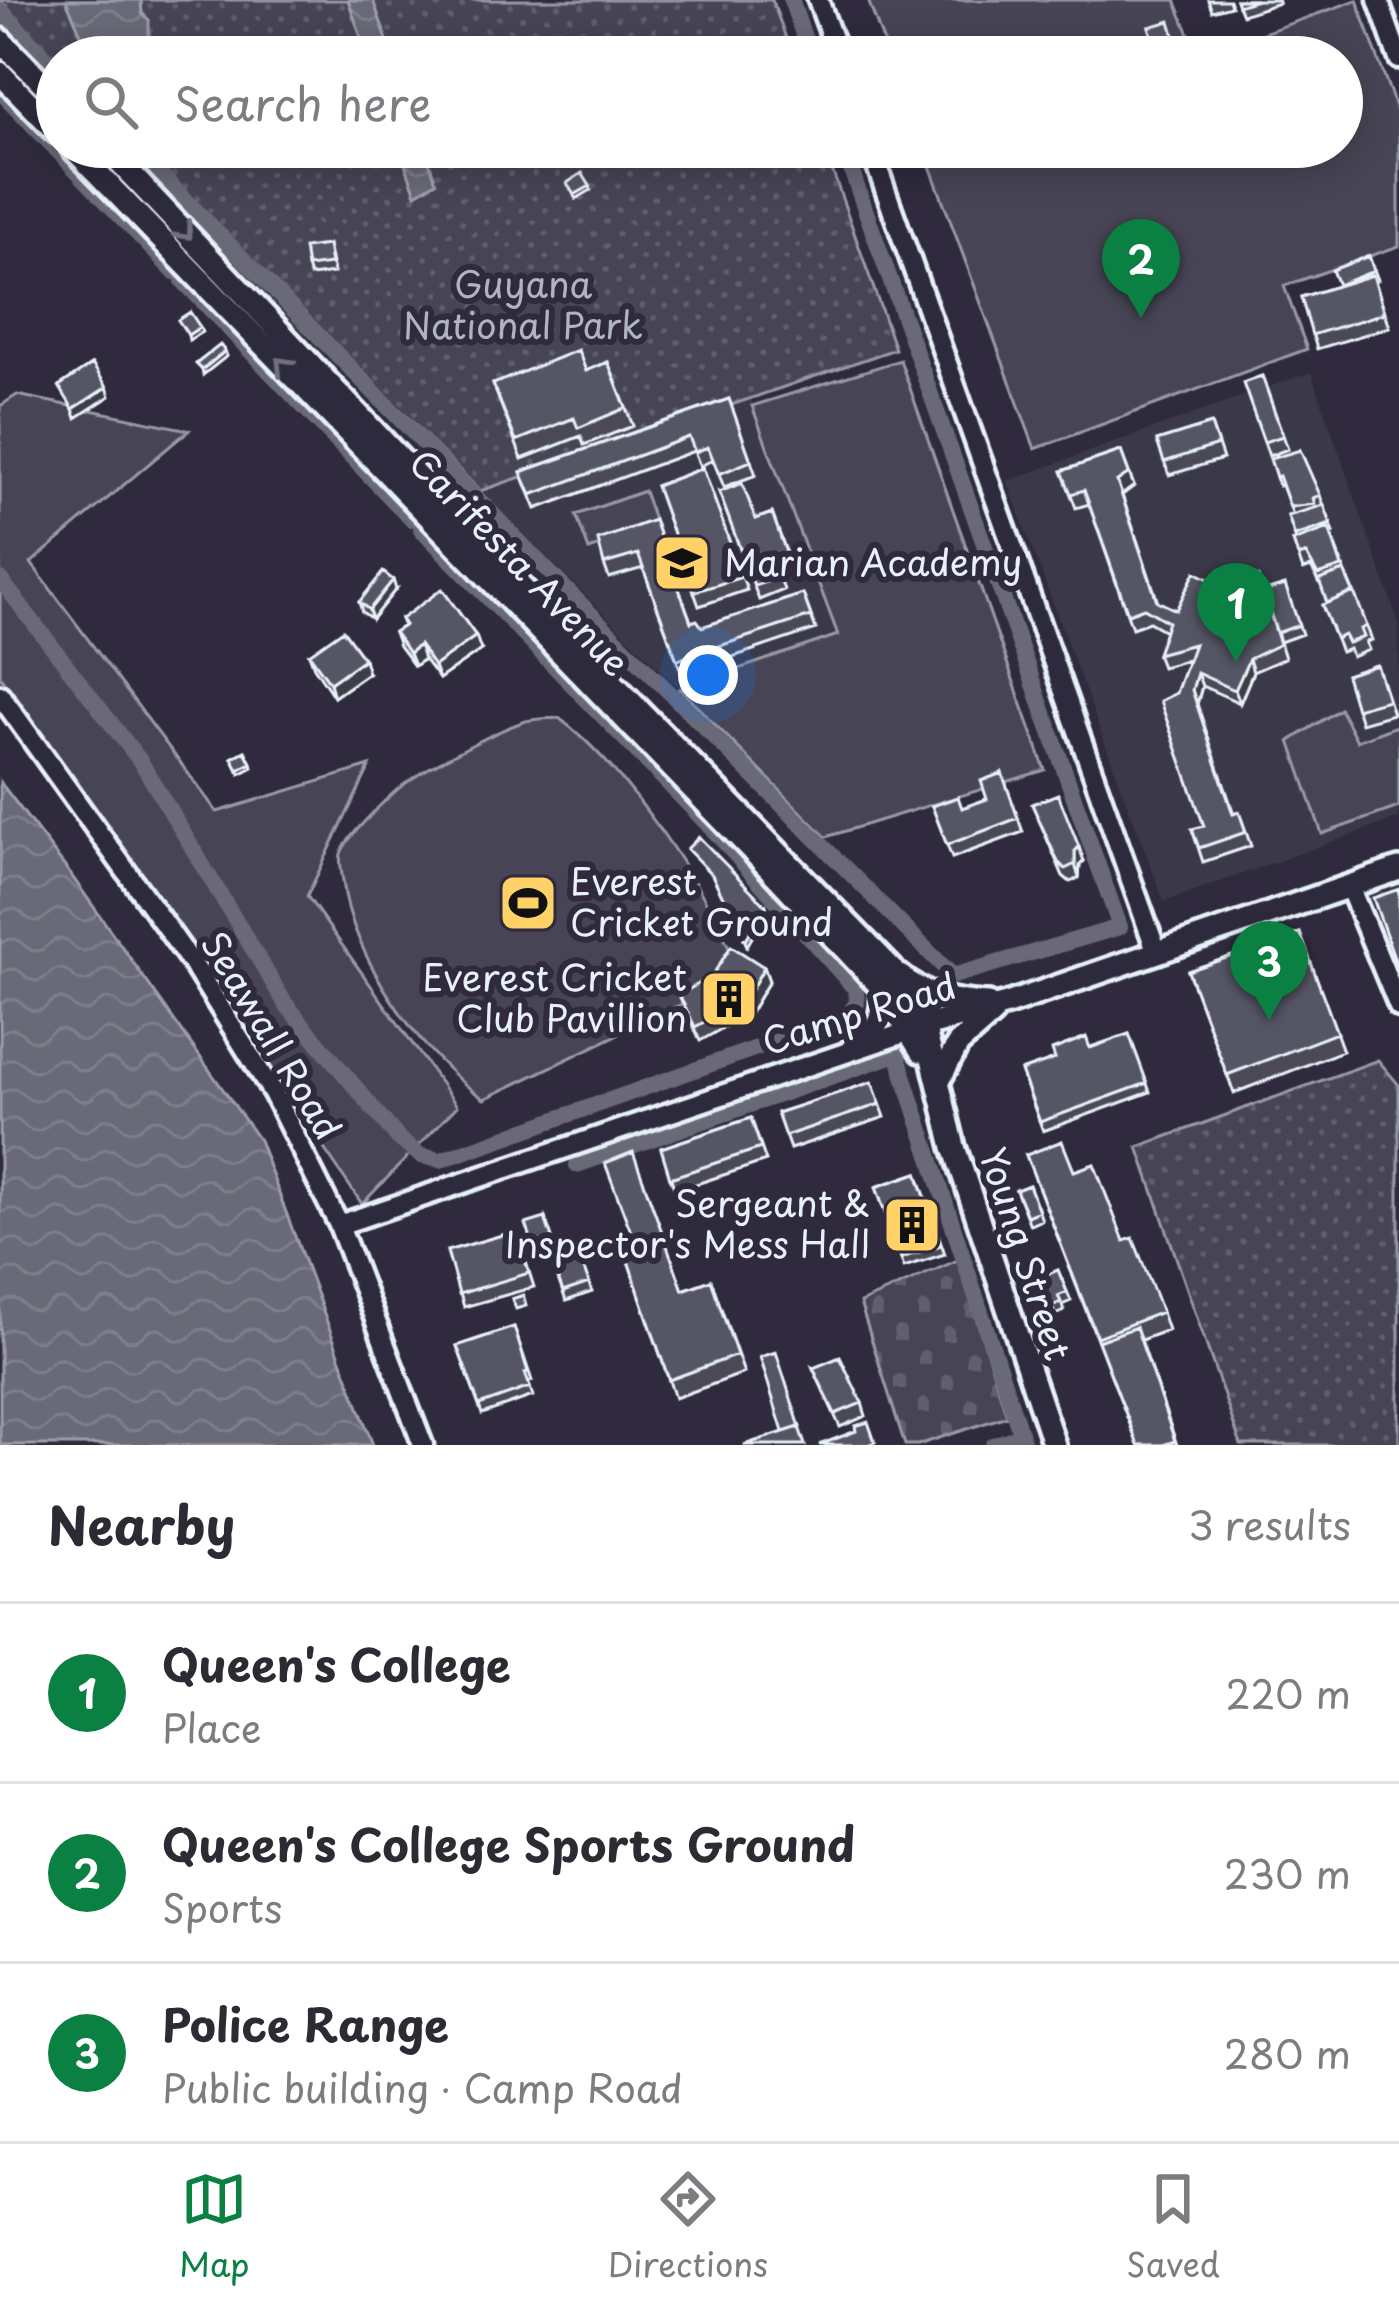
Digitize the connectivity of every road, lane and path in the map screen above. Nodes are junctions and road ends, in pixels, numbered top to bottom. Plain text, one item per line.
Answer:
1 (818, 0) edge
2 (1378, 0) edge
3 (831, 36) edge
4 (0, 40) edge
5 (1399, 59) edge
6 (0, 73) edge
7 (36, 76) edge
8 (36, 110) edge
9 (93, 168) edge
10 (125, 168) edge
11 (877, 168) edge
12 (0, 695) edge
13 (1399, 869) edge
14 (1349, 886) junction
15 (1156, 950) junction
16 (887, 978) junction
17 (1007, 1004) junction
18 (1399, 1007) edge
19 (916, 1028) junction
20 (852, 1049) junction
21 (938, 1082) junction
22 (339, 1225) junction
23 (423, 1445) edge
24 (1054, 1445) edge

1 - 3 street
2 - 5 street
4 - 7 main road
6 - 8 main road
16 -> 9 main road, Carifesta Avenue
10 -> 16 main road, Carifesta Avenue
11 - 15 street
12 - 22 street, Seawall Road
13 - 14 main road, Camp Road
14 - 15 main road, Camp Road
14 - 18 street
15 - 17 main road, Camp Road
16 - 17 main road
16 - 19 main road, Carifesta Avenue
16 - 20 main road
17 - 19 main road, Camp Road
17 - 21 main road
19 - 20 street, Camp Road
19 - 21 main road, Young Street
20 - 22 street, Camp Road
21 - 24 main road, Young Street
22 - 23 street, Seawall Road

